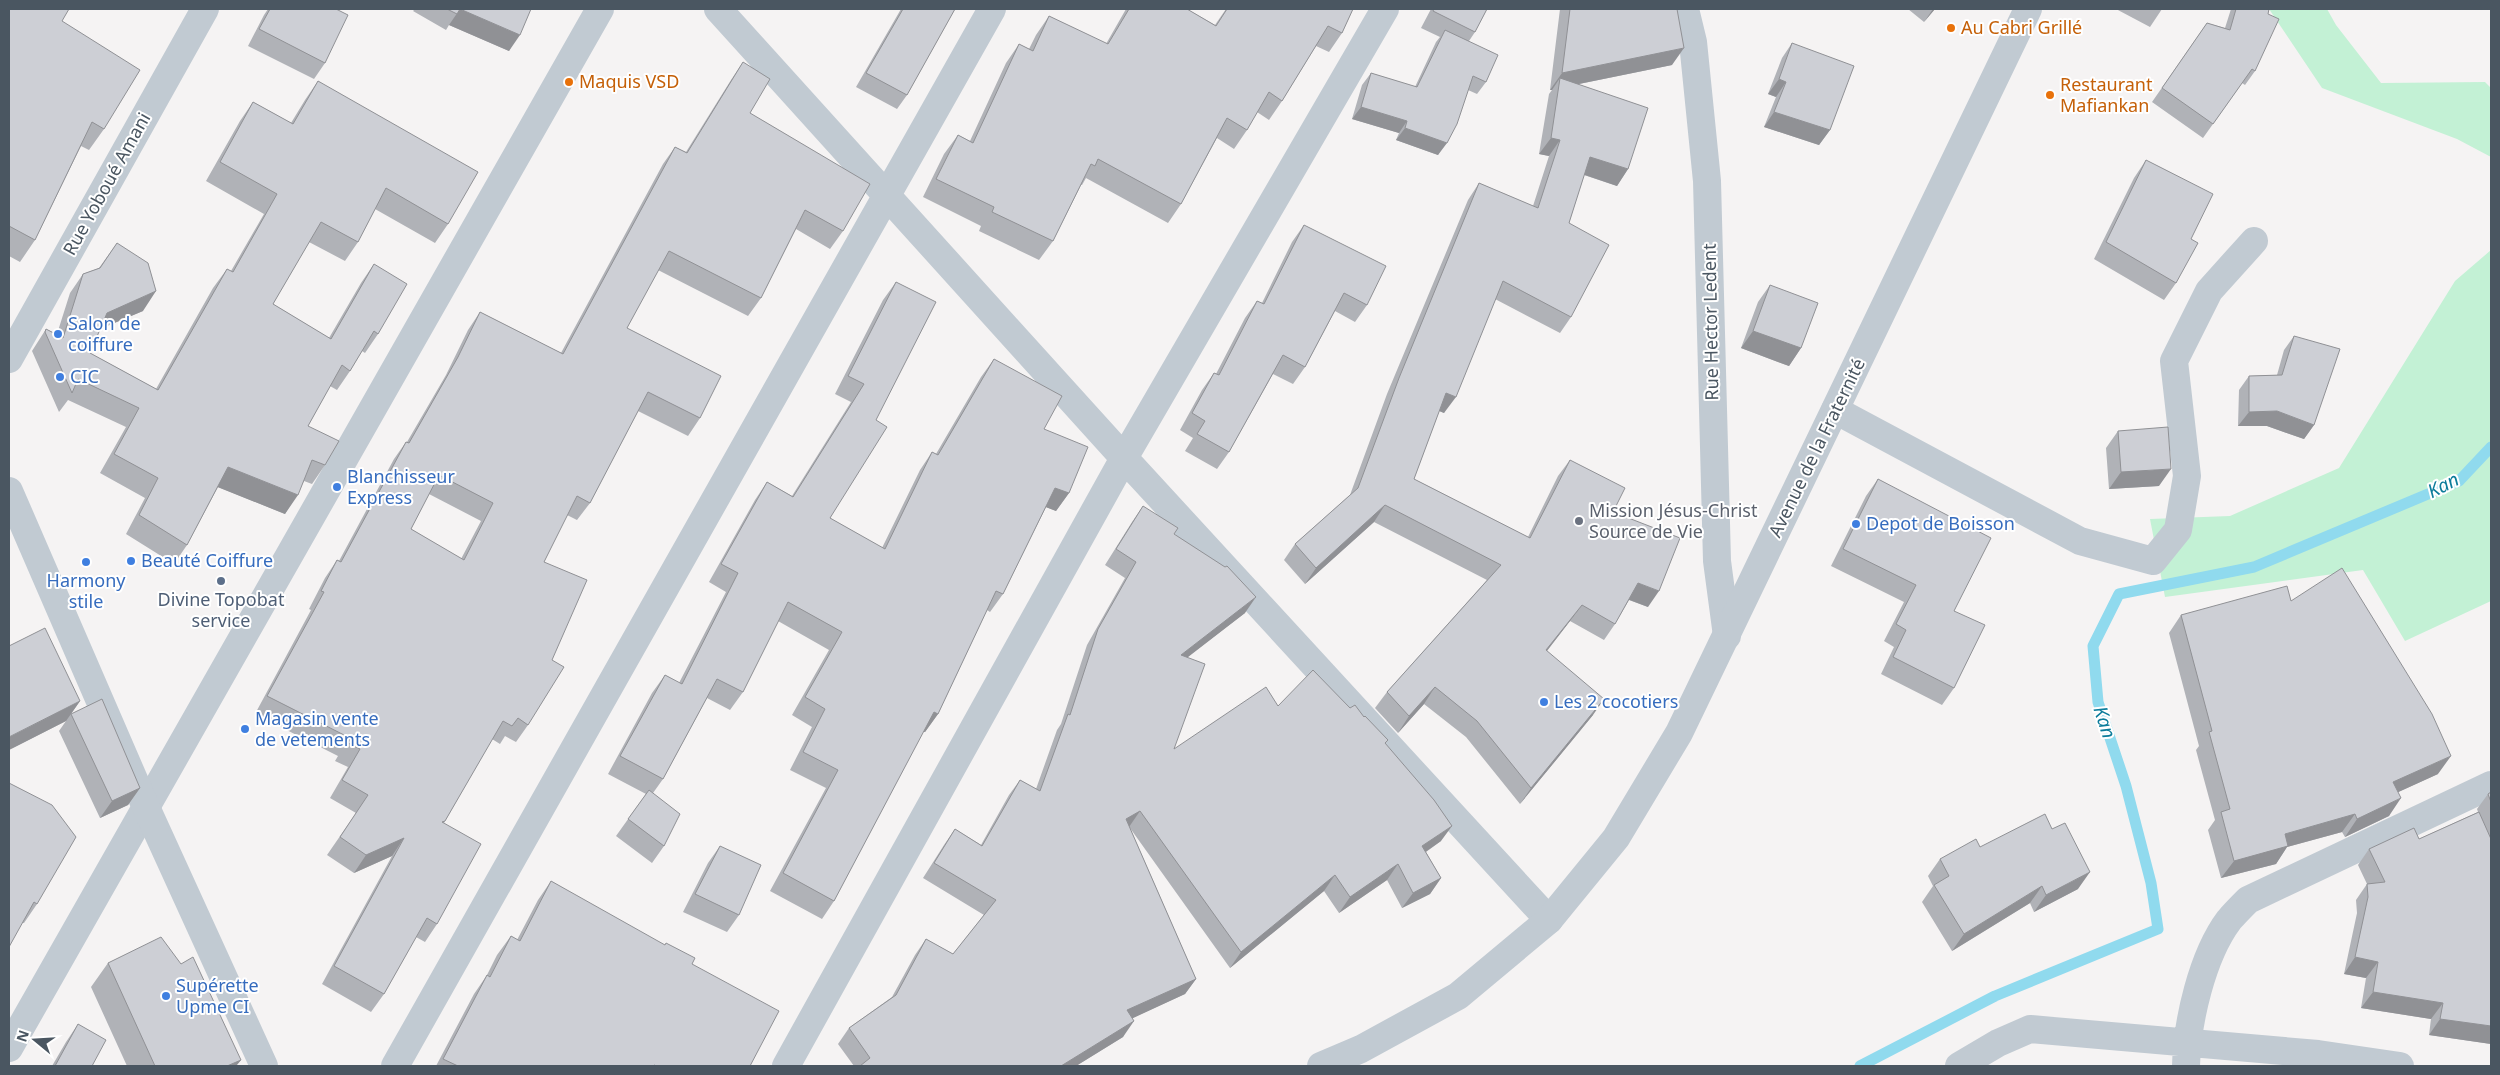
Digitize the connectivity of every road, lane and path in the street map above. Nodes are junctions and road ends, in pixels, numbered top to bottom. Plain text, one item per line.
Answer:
1 (205, 9) edge
2 (600, 9) edge
3 (718, 9) edge
4 (992, 9) edge
5 (1385, 9) edge
6 (1685, 9) edge
7 (2028, 9) edge
8 (888, 196) junction
9 (2254, 242) dead end
10 (9, 359) edge
11 (1836, 410) junction
12 (1124, 458) junction
13 (9, 491) edge
14 (1727, 636) junction
15 (2491, 785) edge
16 (145, 805) junction
17 (1549, 920) junction
18 (9, 1048) edge
19 (2186, 1055) edge
20 (264, 1066) edge
21 (395, 1066) edge
22 (786, 1066) edge
23 (1321, 1066) edge
24 (1959, 1066) edge
25 (2400, 1066) edge

1 - 10 street, Rue Yoboué Amani
2 - 16 street
3 - 8 street
4 - 8 street
5 - 12 street
6 - 14 street, Rue Hector Ledent
7 - 11 street, Avenue de la Fraternité
8 - 12 street
8 - 21 street
9 - 11 street
11 - 14 street, Avenue de la Fraternité
12 - 17 street
12 - 22 street
13 - 16 street
14 - 17 street, Avenue de la Fraternité
15 - 19 street
16 - 18 street
16 - 20 street
17 - 23 street, Avenue de la Fraternité
19 - 24 street
19 - 25 street

